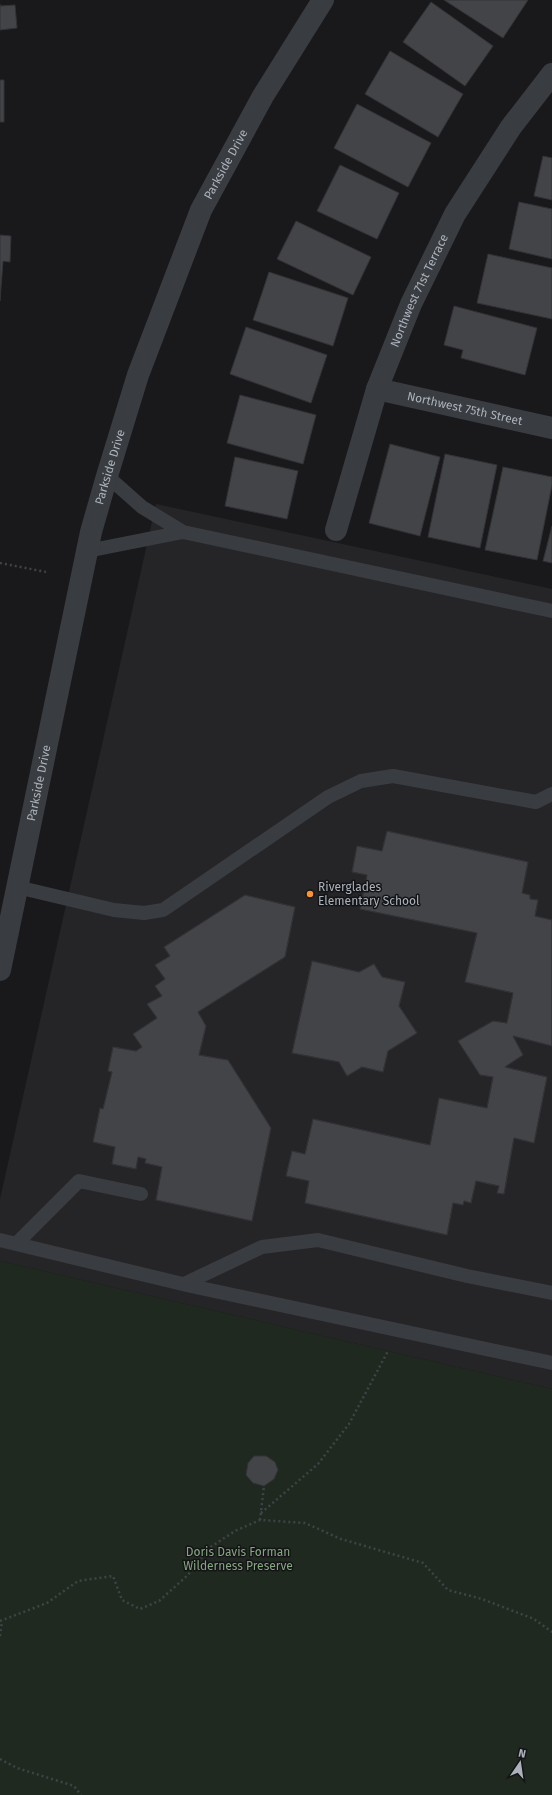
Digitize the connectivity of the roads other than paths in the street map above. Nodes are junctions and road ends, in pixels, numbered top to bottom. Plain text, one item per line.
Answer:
1 (323, 0) edge
2 (552, 74) edge
3 (377, 389) junction
4 (552, 428) edge
5 (107, 476) junction
6 (336, 530) dead end
7 (183, 532) junction
8 (87, 551) junction
9 (552, 611) edge
10 (552, 794) edge
11 (17, 888) junction
12 (0, 970) edge
13 (142, 1194) dead end
14 (0, 1240) edge
15 (16, 1244) junction
16 (184, 1284) junction
17 (552, 1293) edge
18 (552, 1363) edge

1 - 5 street, Parkside Drive
2 - 3 street, Northwest 71st Terrace
3 - 4 street, Northwest 75th Street
3 - 6 street, Northwest 71st Terrace
5 - 7 lane
5 - 8 street, Parkside Drive
7 - 8 lane
7 - 9 lane
8 - 11 street, Parkside Drive
10 - 11 lane
11 - 12 street, Parkside Drive
13 - 15 lane
14 - 15 lane
15 - 16 lane
16 - 17 lane
16 - 18 lane

